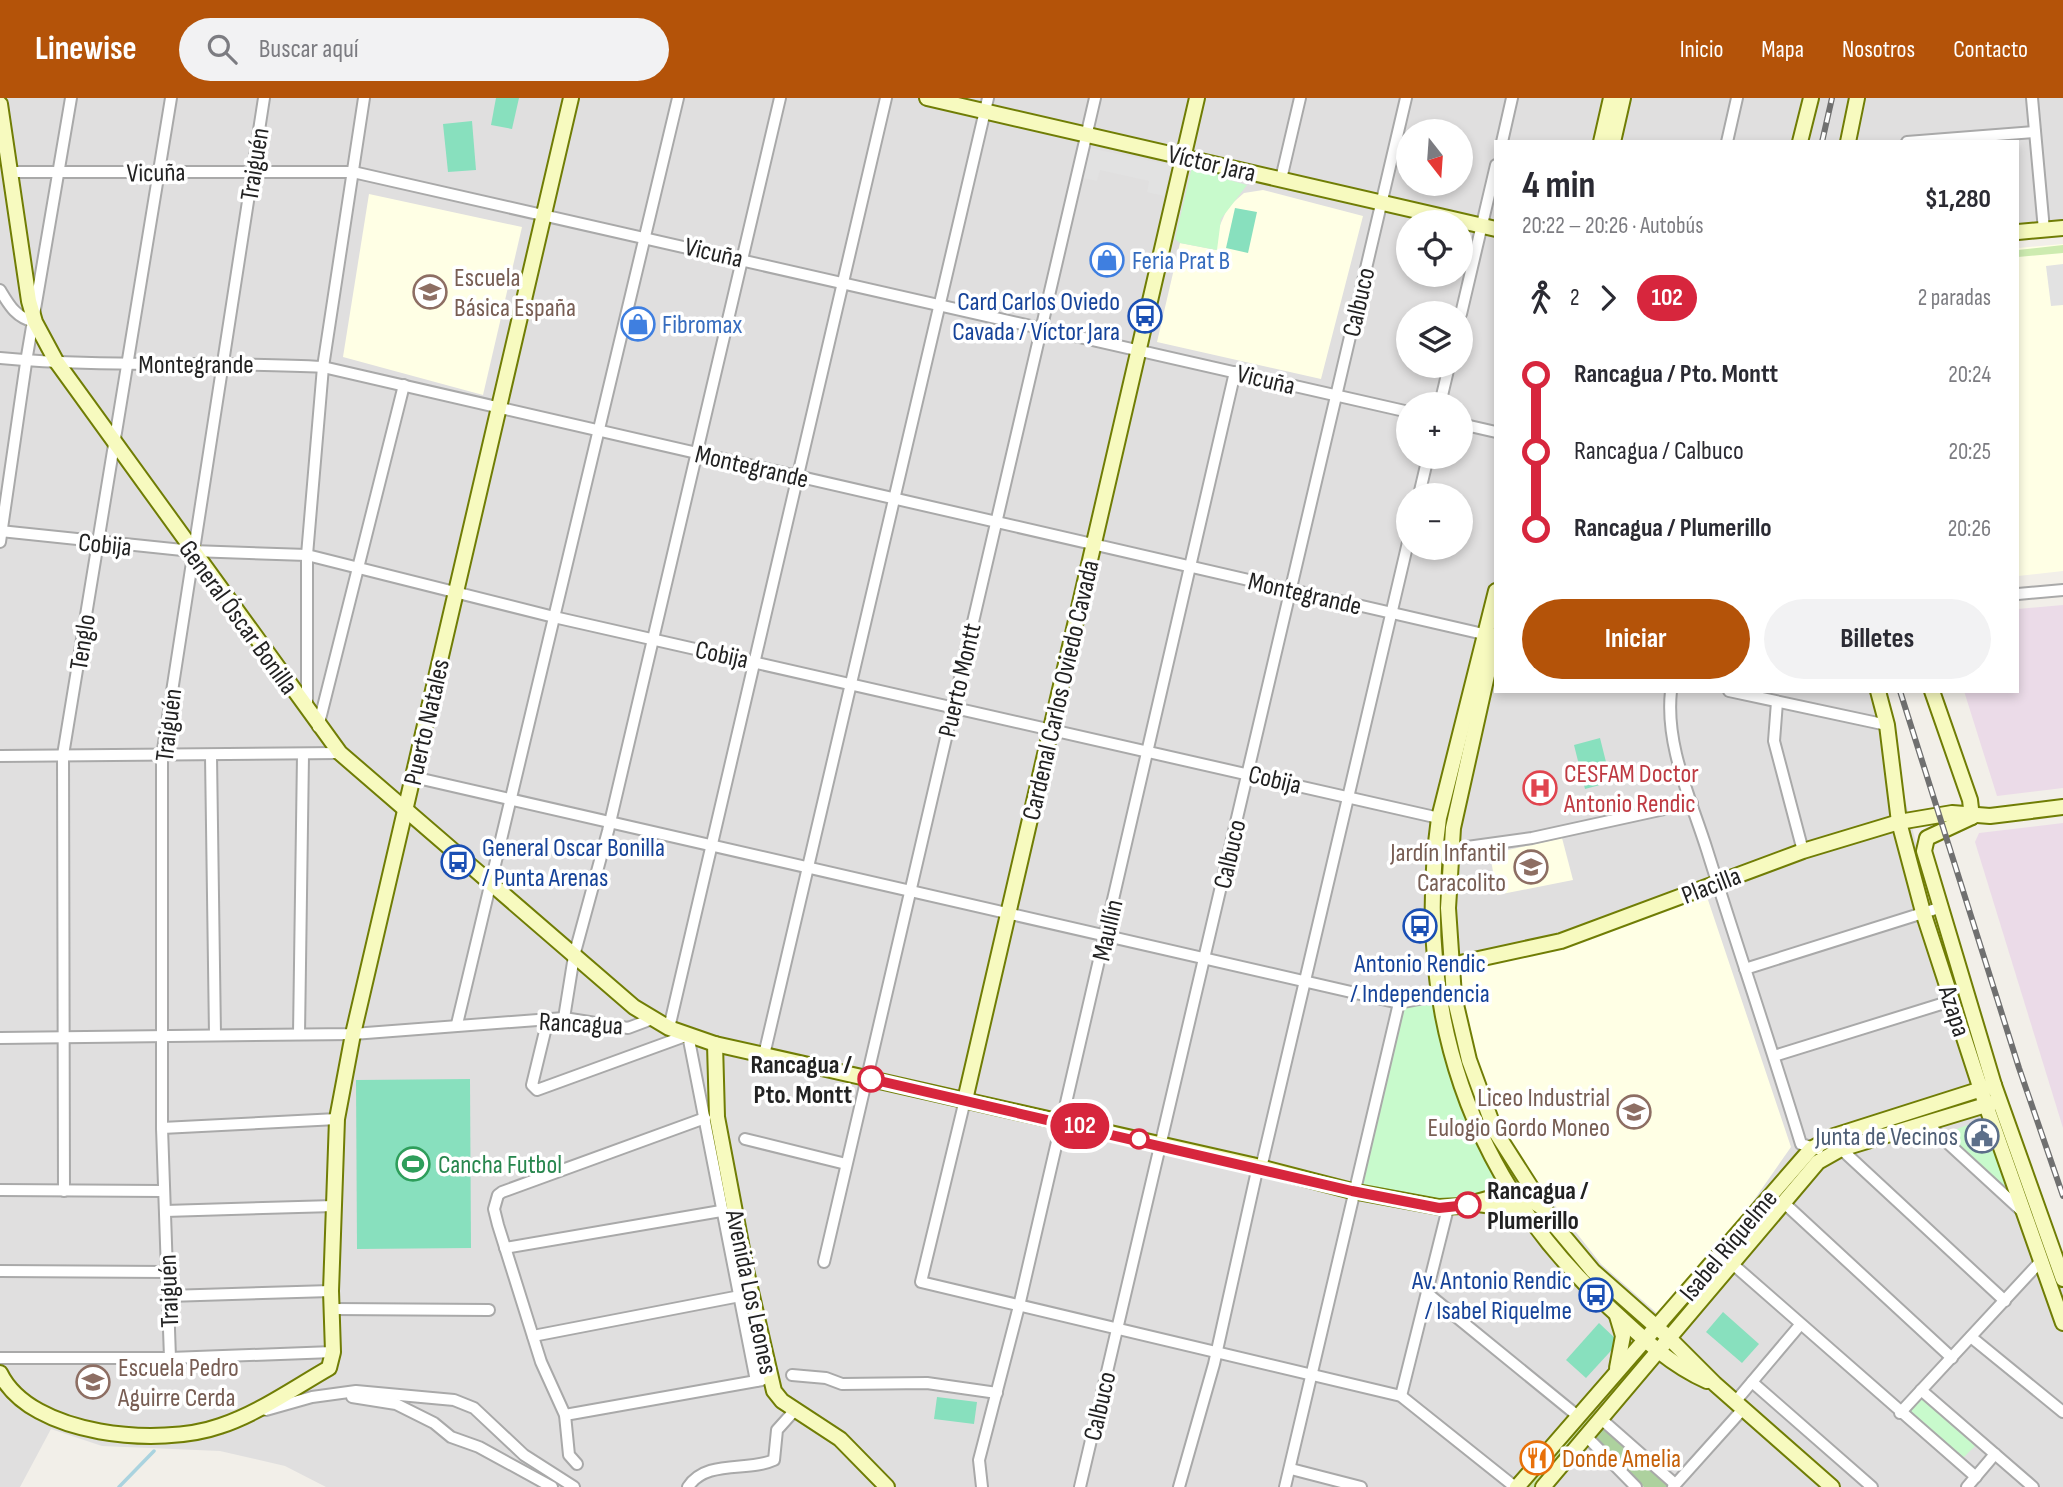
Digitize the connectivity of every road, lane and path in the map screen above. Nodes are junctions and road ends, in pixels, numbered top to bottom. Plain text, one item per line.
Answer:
1 (71, 98) edge
2 (171, 98) edge
3 (264, 98) edge
4 (364, 98) edge
5 (571, 98) edge
6 (678, 98) edge
7 (780, 98) edge
8 (886, 98) edge
9 (927, 98) edge
10 (1095, 98) edge
11 (1197, 98) edge
12 (1300, 98) edge
13 (1406, 98) edge
14 (1512, 98) edge
15 (1611, 98) edge
16 (1623, 98) edge
17 (1737, 98) edge
18 (1811, 98) edge
19 (1857, 98) edge
20 (2032, 98) edge
21 (0, 104) edge
22 (986, 105) edge
23 (2035, 132) junction
24 (1086, 135) junction
25 (1502, 140) edge
26 (1601, 140) edge
27 (1613, 140) edge
28 (1727, 140) edge
29 (1800, 140) edge
30 (1848, 140) edge
31 (1933, 140) edge
32 (1183, 157) junction
33 (254, 170) junction
34 (10, 172) junction
35 (160, 172) junction
36 (353, 172) junction
37 (60, 173) junction
38 (1281, 179) junction
39 (1494, 183) edge
40 (1381, 202) junction
41 (544, 214) junction
42 (1489, 227) edge
43 (2063, 228) edge
44 (2044, 230) junction
45 (2019, 232) edge
46 (645, 237) junction
47 (742, 259) junction
48 (843, 282) junction
49 (0, 290) edge
50 (1465, 301) edge
51 (940, 304) junction
52 (34, 322) junction
53 (1041, 327) junction
54 (1139, 350) junction
55 (0, 358) edge
56 (26, 360) junction
57 (56, 361) junction
58 (223, 362) junction
59 (125, 364) junction
60 (323, 367) junction
61 (1235, 372) junction
62 (404, 385) junction
63 (1336, 395) junction
64 (499, 408) junction
65 (1396, 409) edge
66 (1473, 427) edge
67 (599, 431) junction
68 (1494, 432) edge
69 (114, 438) junction
70 (697, 453) junction
71 (797, 476) junction
72 (894, 499) junction
73 (996, 522) junction
74 (1, 535) edge
75 (98, 544) junction
76 (1094, 544) junction
77 (192, 551) junction
78 (307, 555) junction
79 (1404, 560) edge
80 (359, 567) junction
81 (1191, 567) junction
82 (1290, 590) junction
83 (2063, 590) edge
84 (456, 592) junction
85 (2019, 594) edge
86 (1391, 613) junction
87 (554, 617) junction
88 (1493, 636) edge
89 (653, 639) junction
90 (754, 661) junction
91 (851, 684) junction
92 (1671, 693) edge
93 (1738, 693) edge
94 (1879, 693) edge
95 (1933, 693) edge
96 (1777, 702) junction
97 (953, 707) junction
98 (307, 710) junction
99 (1887, 725) junction
100 (318, 727) junction
101 (1051, 729) junction
102 (1148, 750) junction
103 (340, 753) junction
104 (63, 755) junction
105 (303, 755) junction
106 (0, 756) edge
107 (162, 756) junction
108 (211, 756) junction
109 (1248, 773) junction
110 (413, 777) junction
111 (1348, 795) junction
112 (511, 799) junction
113 (1692, 803) junction
114 (2063, 807) edge
115 (406, 808) junction
116 (1972, 817) junction
117 (1439, 818) junction
118 (610, 822) junction
119 (1899, 822) junction
120 (712, 844) junction
121 (1451, 846) junction
122 (1803, 851) junction
123 (808, 867) junction
124 (491, 881) junction
125 (1717, 883) junction
126 (910, 890) junction
127 (1942, 907) junction
128 (1008, 912) junction
129 (1923, 912) junction
130 (1106, 935) junction
131 (574, 956) junction
132 (1204, 957) junction
133 (1451, 965) junction
134 (1745, 969) junction
135 (1305, 980) junction
136 (1438, 995) junction
137 (1951, 1001) junction
138 (1399, 1003) junction
139 (564, 1017) junction
140 (548, 1019) junction
141 (652, 1019) junction
142 (457, 1024) junction
143 (669, 1028) junction
144 (299, 1034) junction
145 (353, 1034) junction
146 (215, 1035) junction
147 (688, 1035) junction
148 (164, 1036) junction
149 (66, 1037) junction
150 (0, 1038) edge
151 (715, 1044) junction
152 (764, 1055) junction
153 (1774, 1056) junction
154 (866, 1078) junction
155 (1987, 1087) junction
156 (965, 1100) junction
157 (1993, 1103) junction
158 (705, 1118) junction
159 (337, 1119) junction
160 (1062, 1122) junction
161 (1926, 1123) junction
162 (162, 1128) junction
163 (745, 1139) dead end
164 (1160, 1144) junction
165 (1811, 1149) junction
166 (1841, 1149) junction
167 (846, 1164) junction
168 (1261, 1168) junction
169 (0, 1190) edge
170 (64, 1191) junction
171 (163, 1191) junction
172 (1352, 1191) junction
173 (1510, 1191) junction
174 (1783, 1202) junction
175 (1473, 1203) junction
176 (334, 1206) junction
177 (1448, 1208) junction
178 (1542, 1208) junction
179 (1521, 1210) junction
180 (165, 1211) junction
181 (721, 1211) junction
182 (2024, 1213) junction
183 (505, 1248) junction
184 (1719, 1253) junction
185 (824, 1262) dead end
186 (2040, 1262) junction
187 (1733, 1264) junction
188 (0, 1271) edge
189 (167, 1272) junction
190 (2063, 1279) edge
191 (331, 1291) junction
192 (1427, 1293) junction
193 (168, 1296) junction
194 (740, 1296) junction
195 (2005, 1301) junction
196 (1019, 1306) junction
197 (332, 1309) junction
198 (489, 1310) dead end
199 (1617, 1315) junction
200 (2063, 1323) edge
201 (1800, 1325) junction
202 (1657, 1327) junction
203 (1117, 1330) junction
204 (533, 1336) junction
205 (1971, 1337) junction
206 (1669, 1338) junction
207 (1646, 1340) junction
208 (1657, 1350) junction
209 (333, 1352) junction
210 (1217, 1354) junction
211 (0, 1358) edge
212 (170, 1358) junction
213 (1952, 1358) junction
214 (0, 1373) edge
215 (1615, 1374) junction
216 (792, 1375) dead end
217 (1311, 1376) junction
218 (763, 1380) junction
219 (1752, 1382) junction
220 (1715, 1384) junction
221 (1922, 1390) junction
222 (997, 1393) junction
223 (335, 1394) junction
224 (1401, 1396) junction
225 (1739, 1406) junction
226 (795, 1410) junction
227 (2063, 1412) edge
228 (1900, 1413) junction
229 (250, 1414) junction
230 (565, 1415) junction
231 (1579, 1417) junction
232 (1600, 1418) junction
233 (1585, 1435) junction
234 (1995, 1454) junction
235 (577, 1464) dead end
236 (1291, 1469) junction
237 (1976, 1477) junction
238 (1674, 1486) edge
239 (552, 1487) edge
240 (574, 1487) edge
241 (688, 1487) edge
242 (887, 1487) edge
243 (982, 1487) edge
244 (1080, 1487) edge
245 (1179, 1487) edge
246 (1284, 1487) edge
247 (1361, 1487) edge
248 (1516, 1487) edge
249 (1544, 1487) edge
250 (1636, 1487) edge
251 (1832, 1487) edge
252 (1872, 1487) edge
253 (1967, 1487) edge
254 (2033, 1487) edge

1 - 37 street
2 - 35 street, Tenglo
3 - 33 street, Traiguén
4 - 36 street
5 - 41 street, Puerto Natales
6 - 46 street
7 - 47 street
8 - 48 street
9 - 22 street, Víctor Jara
10 - 24 street, Puerto Montt
11 - 32 street, Cardenal Carlos Oviedo Cavada
12 - 38 street
13 - 40 street, Calbuco
14 - 25 street
15 - 26 street
16 - 27 street
17 - 28 street
18 - 29 street
19 - 30 street
20 - 23 street
21 - 34 street, General Óscar Bonilla
22 - 24 street, Víctor Jara
22 - 51 street
23 - 31 street
23 - 44 street
24 - 32 street, Víctor Jara
24 - 53 street, Puerto Montt
32 - 38 street, Víctor Jara
32 - 54 street, Cardenal Carlos Oviedo Cavada
33 - 35 street, Vicuña
33 - 36 street, Vicuña
33 - 58 street, Traiguén
34 - 37 street, Vicuña
34 - 52 street, General Óscar Bonilla
35 - 37 street, Vicuña
35 - 59 street, Tenglo
36 - 41 street, Vicuña
36 - 60 street
37 - 52 street
38 - 40 street, Víctor Jara
39 - 42 street
40 - 42 street, Víctor Jara
40 - 63 street, Calbuco
41 - 46 street, Vicuña
41 - 64 street, Puerto Natales
42 - 50 street
43 - 44 street
44 - 45 street
46 - 47 street, Vicuña
46 - 67 street
47 - 48 street, Vicuña
47 - 70 street
48 - 51 street, Vicuña
48 - 71 street
49 - 52 street
51 - 53 street, Vicuña
51 - 72 street
52 - 56 street
52 - 57 street, General Óscar Bonilla
53 - 54 street, Vicuña
53 - 73 street, Puerto Montt
54 - 61 street, Vicuña
54 - 76 street, Cardenal Carlos Oviedo Cavada
55 - 56 street, Montegrande
56 - 57 street, Montegrande
56 - 74 street
57 - 59 street, Montegrande
57 - 69 street, General Óscar Bonilla
58 - 59 street, Montegrande
58 - 60 street, Montegrande
58 - 77 street, Traiguén
59 - 69 street, Tenglo
60 - 62 street, Montegrande
60 - 78 street
61 - 63 street, Vicuña
61 - 81 street, Maullín
62 - 64 street, Montegrande
62 - 80 street
63 - 65 street, Vicuña
63 - 82 street, Calbuco
64 - 67 street, Montegrande
64 - 84 street, Puerto Natales
66 - 68 street
67 - 70 street, Montegrande
67 - 87 street
69 - 75 street, Tenglo
69 - 77 street, General Óscar Bonilla
70 - 71 street, Montegrande
70 - 89 street
71 - 72 street, Montegrande
71 - 90 street
72 - 73 street, Montegrande
72 - 91 street
73 - 76 street, Montegrande
73 - 97 street, Puerto Montt
74 - 75 street, Cobija
75 - 77 street, Cobija
75 - 104 street, Tenglo
76 - 81 street, Montegrande
76 - 101 street, Cardenal Carlos Oviedo Cavada
77 - 78 street, Cobija
77 - 98 street, General Óscar Bonilla
77 - 107 street, Traiguén
78 - 80 street, Cobija
78 - 98 street
79 - 86 street
80 - 84 street, Cobija
80 - 100 street
81 - 82 street, Montegrande
81 - 102 street, Maullín
82 - 86 street, Montegrande
82 - 109 street, Calbuco
83 - 85 street
84 - 87 street, Cobija
84 - 110 street, Puerto Natales
86 - 88 street, Montegrande
86 - 111 street
87 - 89 street, Cobija
87 - 112 street
88 - 117 street
88 - 121 street
89 - 90 street, Cobija
89 - 118 street
90 - 91 street, Cobija
90 - 120 street
91 - 97 street, Cobija
91 - 123 street
92 - 113 street
93 - 96 street
94 - 99 street, Azapa
95 - 116 street
96 - 99 street
96 - 122 street
97 - 101 street, Cobija
97 - 126 street, Puerto Montt
98 - 100 street, General Óscar Bonilla
99 - 119 street, Azapa
100 - 103 street, General Óscar Bonilla
101 - 102 street, Cobija
101 - 128 street, Cardenal Carlos Oviedo Cavada
102 - 109 street, Cobija
102 - 130 street, Maullín
103 - 105 street
103 - 115 street, General Óscar Bonilla
104 - 106 street
104 - 107 street
104 - 149 street, Tenglo
105 - 108 street
105 - 144 street
107 - 108 street
107 - 148 street, Traiguén
108 - 146 street
109 - 111 street, Cobija
109 - 132 street, Calbuco
110 - 112 street
110 - 115 street, Puerto Natales
111 - 117 street, Cobija
111 - 135 street
112 - 118 street
112 - 124 street
113 - 121 street
113 - 125 street
114 - 116 street
115 - 124 street, General Óscar Bonilla
115 - 145 street, Puerto Natales
116 - 119 street, Placilla
116 - 127 street, Azapa
117 - 136 street
118 - 120 street
118 - 131 street
119 - 122 street, Placilla
119 - 129 street, Azapa
120 - 123 street
120 - 143 street
121 - 133 street
122 - 125 street, Placilla
123 - 126 street
123 - 152 street
124 - 131 street, General Óscar Bonilla
124 - 142 street
125 - 133 street, Placilla
125 - 134 street
126 - 128 street
126 - 154 street, Puerto Montt
127 - 129 street
127 - 155 street, Azapa
128 - 130 street
128 - 156 street, Cardenal Carlos Oviedo Cavada
129 - 134 street
129 - 137 street, Azapa
130 - 132 street
130 - 160 street, Maullín
131 - 139 street
131 - 141 street, General Óscar Bonilla
132 - 135 street
132 - 164 street, Calbuco
133 - 178 street
134 - 153 street
135 - 138 street
135 - 168 street
136 - 138 street
136 - 173 street
137 - 153 street
137 - 155 street, Azapa
138 - 172 street
139 - 140 street, Rancagua
139 - 141 street, Rancagua
140 - 142 street, Rancagua
140 - 147 street
141 - 143 street, Rancagua
142 - 145 street, Rancagua
143 - 147 street, Rancagua
144 - 145 street, Rancagua
144 - 146 street, Rancagua
145 - 159 street, Puerto Natales
146 - 148 street, Rancagua
147 - 151 street, Rancagua
147 - 158 street, Avenida Los Leones
148 - 149 street, Rancagua
148 - 162 street, Traiguén
149 - 150 street, Rancagua
149 - 170 street, Tenglo
151 - 152 street, Rancagua
151 - 218 street, Avenida Los Leones
152 - 154 street, Rancagua
153 - 165 street
154 - 156 street, Rancagua
154 - 167 street, Puerto Montt
155 - 157 street, Azapa
155 - 165 street, Isabel Riquelme
156 - 160 street, Rancagua
156 - 196 street, Cardenal Carlos Oviedo Cavada
157 - 161 street, Isabel Riquelme
157 - 182 street, Azapa
157 - 190 street, Azapa
158 - 181 street, Avenida Los Leones
158 - 183 street
159 - 162 street
159 - 176 street, Puerto Natales
160 - 164 street, Rancagua
160 - 196 street, Maullín
161 - 166 street, Isabel Riquelme
161 - 182 street
162 - 171 street, Traiguén
163 - 167 street
164 - 168 street, Rancagua
164 - 203 street, Calbuco
165 - 166 street
165 - 184 street, Isabel Riquelme
166 - 174 street, Isabel Riquelme
166 - 195 street
167 - 185 street, Puerto Montt
168 - 172 street, Rancagua
168 - 210 street
169 - 170 street
170 - 171 street
171 - 180 street, Traiguén
172 - 177 street, Rancagua
172 - 217 street
173 - 175 street, Rancagua
173 - 178 street
173 - 179 street
174 - 187 street, Isabel Riquelme
174 - 213 street
175 - 177 street, Rancagua
175 - 179 street, Rancagua
176 - 180 street
176 - 191 street, Puerto Natales
177 - 192 street
178 - 202 street
179 - 199 street
180 - 189 street, Traiguén
181 - 183 street
181 - 194 street, Avenida Los Leones
182 - 186 street, Azapa
183 - 204 street
184 - 187 street
184 - 202 street, Isabel Riquelme
186 - 195 street
186 - 200 street, Azapa
187 - 201 street
187 - 206 street, Isabel Riquelme
188 - 189 street
189 - 193 street, Traiguén
191 - 193 street
191 - 197 street, Puerto Natales
192 - 224 street
192 - 231 street
193 - 212 street, Traiguén
194 - 204 street
194 - 218 street, Avenida Los Leones
195 - 205 street
196 - 203 street
196 - 222 street, Maullín
197 - 198 street
197 - 209 street, Puerto Natales
199 - 207 street
199 - 215 street
201 - 219 street
201 - 228 street
202 - 206 street
202 - 207 street, Isabel Riquelme
203 - 210 street
203 - 244 street, Calbuco
204 - 230 street
205 - 213 street
205 - 227 street
206 - 208 street, Isabel Riquelme
206 - 220 street
207 - 208 street
207 - 215 street, Isabel Riquelme
208 - 220 street
208 - 232 street, Isabel Riquelme
209 - 212 street
209 - 229 street
210 - 217 street
210 - 245 street
211 - 212 street
213 - 221 street
214 - 229 street
215 - 231 street, Isabel Riquelme
216 - 222 street
217 - 224 street
217 - 236 street
218 - 226 street, Avenida Los Leones
218 - 230 street
219 - 225 street
219 - 252 street
220 - 225 street
221 - 228 street
221 - 234 street
222 - 243 street, Maullín
223 - 229 street
223 - 239 street
223 - 240 street
224 - 248 street
225 - 238 street
225 - 251 street
226 - 241 street
226 - 242 street, Avenida Los Leones
228 - 237 street
230 - 235 street
231 - 248 street, Isabel Riquelme
232 - 233 street, Isabel Riquelme
232 - 238 street
233 - 249 street, Isabel Riquelme
233 - 250 street
234 - 237 street
234 - 254 street
236 - 246 street
236 - 247 street
237 - 253 street

